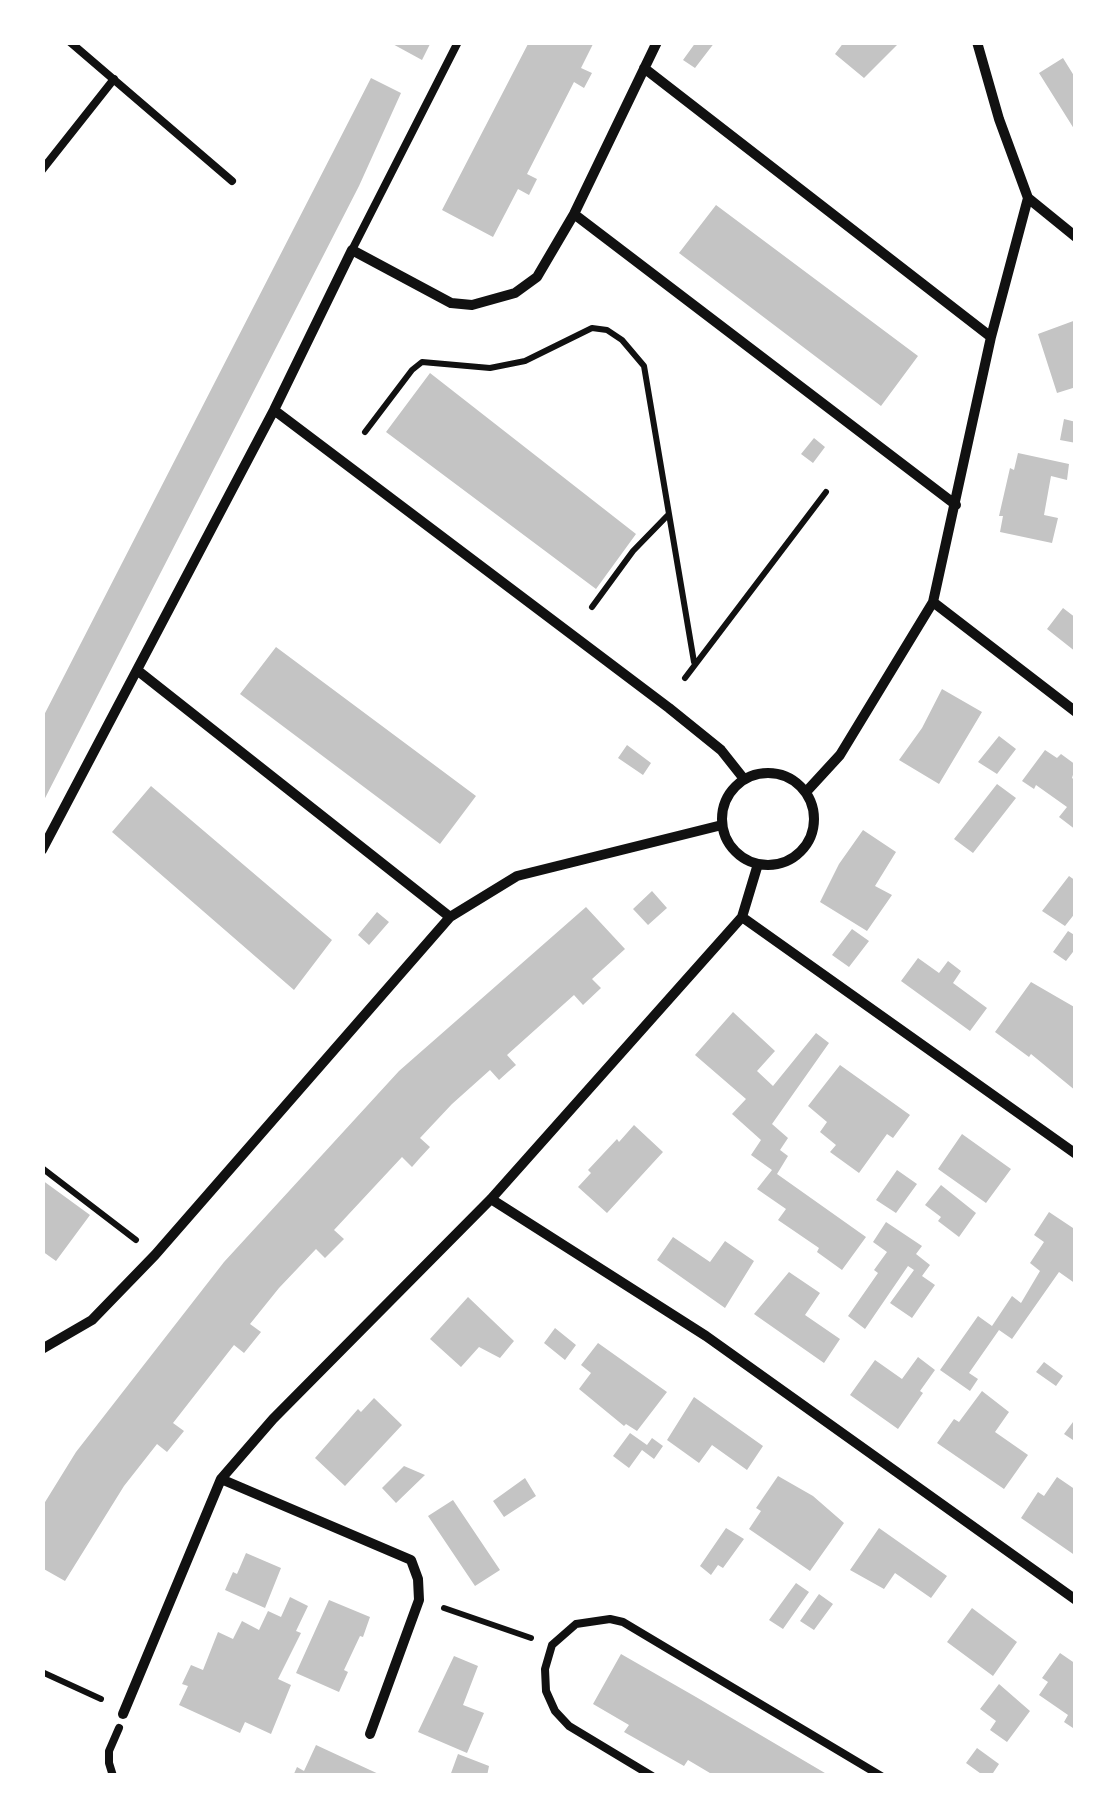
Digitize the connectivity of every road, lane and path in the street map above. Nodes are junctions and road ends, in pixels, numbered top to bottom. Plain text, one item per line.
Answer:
1 (70, 42) edge
2 (458, 42) edge
3 (657, 42) edge
4 (977, 42) edge
5 (644, 68) junction
6 (114, 79) junction
7 (42, 170) edge
8 (232, 181) dead end
9 (1028, 198) junction
10 (574, 214) junction
11 (1076, 236) edge
12 (352, 250) junction
13 (990, 337) junction
14 (274, 410) junction
15 (365, 432) dead end
16 (826, 492) dead end
17 (956, 505) junction
18 (669, 514) junction
19 (933, 602) junction
20 (592, 606) dead end
21 (694, 662) junction
22 (138, 670) junction
23 (685, 678) dead end
24 (1076, 712) edge
25 (744, 779) junction
26 (806, 792) junction
27 (722, 826) junction
28 (42, 850) edge
29 (758, 864) junction
30 (742, 916) junction
31 (450, 918) junction
32 (1076, 1154) edge
33 (42, 1168) edge
34 (491, 1200) junction
35 (155, 1255) junction
36 (42, 1349) edge
37 (221, 1479) junction
38 (419, 1600) junction
39 (1076, 1600) edge
40 (552, 1644) junction
41 (42, 1672) edge
42 (123, 1714) joint
43 (118, 1728) dead end
44 (370, 1734) dead end
45 (114, 1776) edge
46 (652, 1776) edge
47 (881, 1776) edge

1 - 6 lane
2 - 12 lane
3 - 5 street
4 - 9 street
5 - 10 street
5 - 13 street
6 - 7 lane
6 - 8 lane
9 - 11 street
9 - 13 street
10 - 12 street
10 - 17 street
12 - 14 street
13 - 17 street
14 - 22 street
14 - 25 street
15 - 18 path
16 - 21 path
17 - 19 street
18 - 20 path
18 - 21 path
19 - 24 street
19 - 26 street
21 - 23 path
22 - 28 street
22 - 31 street
25 - 26 street
25 - 27 street
26 - 29 street
27 - 29 street
27 - 31 street
29 - 30 street
30 - 32 street
30 - 34 street
31 - 35 street
33 - 35 path
34 - 37 street
34 - 39 street
35 - 36 street
37 - 38 street
37 - 42 street
38 - 40 path
38 - 44 street
40 - 46 lane
40 - 47 lane
41 - 42 path
43 - 45 lane

